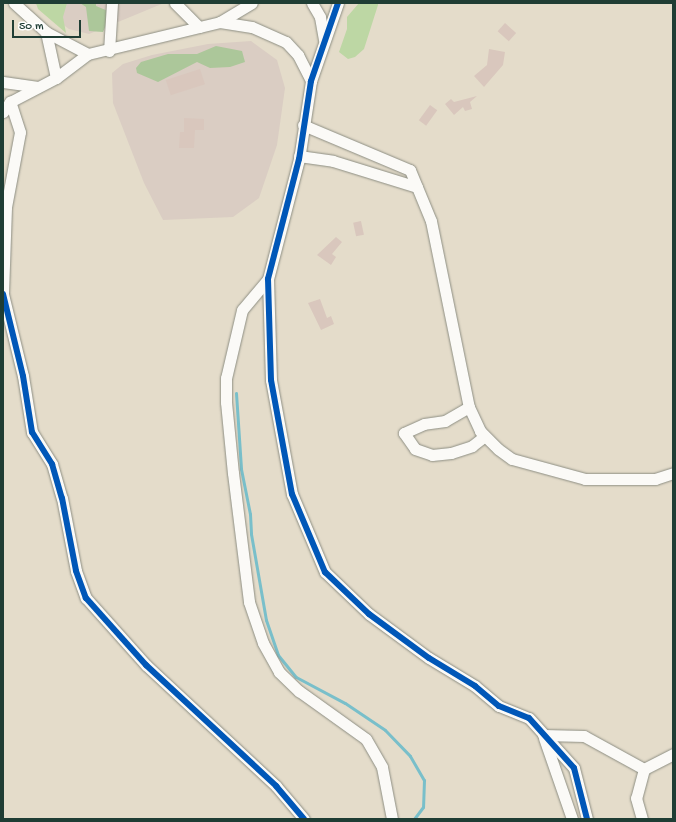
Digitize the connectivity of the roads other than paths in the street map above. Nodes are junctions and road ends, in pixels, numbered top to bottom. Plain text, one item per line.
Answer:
1 (16, 3) edge
2 (112, 3) edge
3 (175, 3) edge
4 (252, 3) edge
5 (312, 3) edge
6 (338, 3) edge
7 (220, 22) junction
8 (199, 27) junction
9 (46, 32) junction
10 (324, 42) junction
11 (109, 50) junction
12 (88, 54) junction
13 (56, 78) junction
14 (311, 81) junction
15 (3, 82) edge
16 (38, 87) junction
17 (10, 102) junction
18 (3, 112) edge
19 (304, 125) junction
20 (299, 156) junction
21 (417, 187) junction
22 (268, 279) junction
23 (3, 293) edge
24 (469, 407) junction
25 (485, 436) junction
26 (673, 473) edge
27 (543, 735) junction
28 (673, 754) edge
29 (644, 769) junction
30 (304, 819) edge
31 (392, 819) edge
32 (572, 819) edge
33 (587, 819) edge
34 (642, 819) edge

1 - 9 street
2 - 11 street
3 - 8 street
4 - 7 street
5 - 10 street
6 - 10 street
7 - 8 street
7 - 14 street
8 - 11 street
9 - 12 street
9 - 13 street
10 - 14 street
11 - 12 street
12 - 13 street
13 - 16 street
14 - 19 street
15 - 16 street
16 - 17 street
17 - 18 street
17 - 23 street
19 - 20 street
19 - 21 street
20 - 21 street
20 - 22 street
21 - 24 street
22 - 27 street
22 - 31 street
23 - 30 street
24 - 25 street
24 - 25 street
25 - 26 street
27 - 29 street
27 - 32 street
27 - 33 street
28 - 29 street
29 - 34 street

